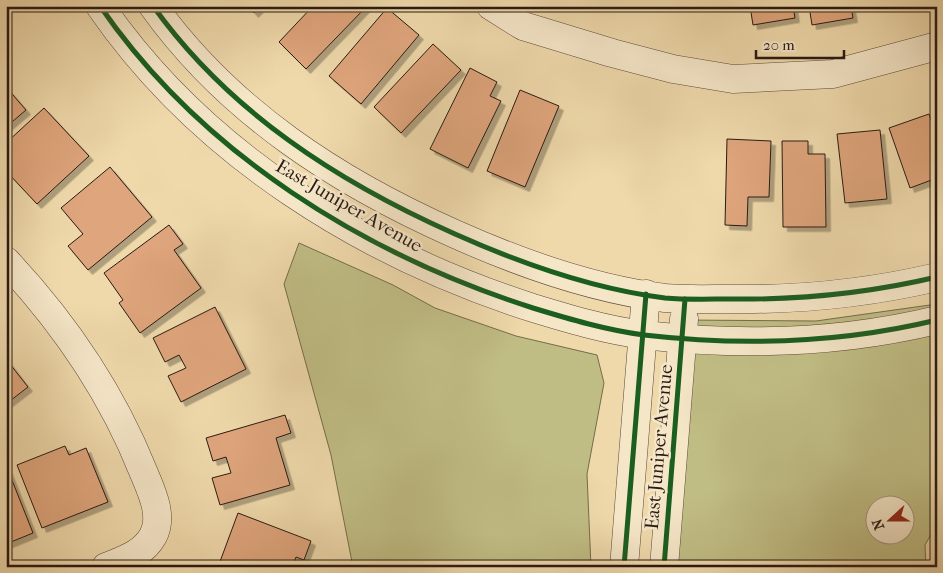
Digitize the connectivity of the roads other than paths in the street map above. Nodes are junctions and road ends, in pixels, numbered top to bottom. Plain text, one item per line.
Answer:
1 (100, 6) edge
2 (153, 6) edge
3 (491, 6) edge
4 (937, 46) edge
5 (6, 262) edge
6 (937, 277) edge
7 (666, 297) junction
8 (937, 320) edge
9 (663, 336) junction
10 (106, 567) edge
11 (624, 567) edge
12 (664, 567) edge

1 - 9 street, East Juniper Avenue
2 - 7 street, East Juniper Avenue
3 - 4 street
5 - 10 street
6 - 7 street
7 - 9 street, East Juniper Avenue
7 - 9 street, East Juniper Avenue
8 - 9 street
9 - 11 street, East Juniper Avenue
9 - 12 street, East Juniper Avenue

